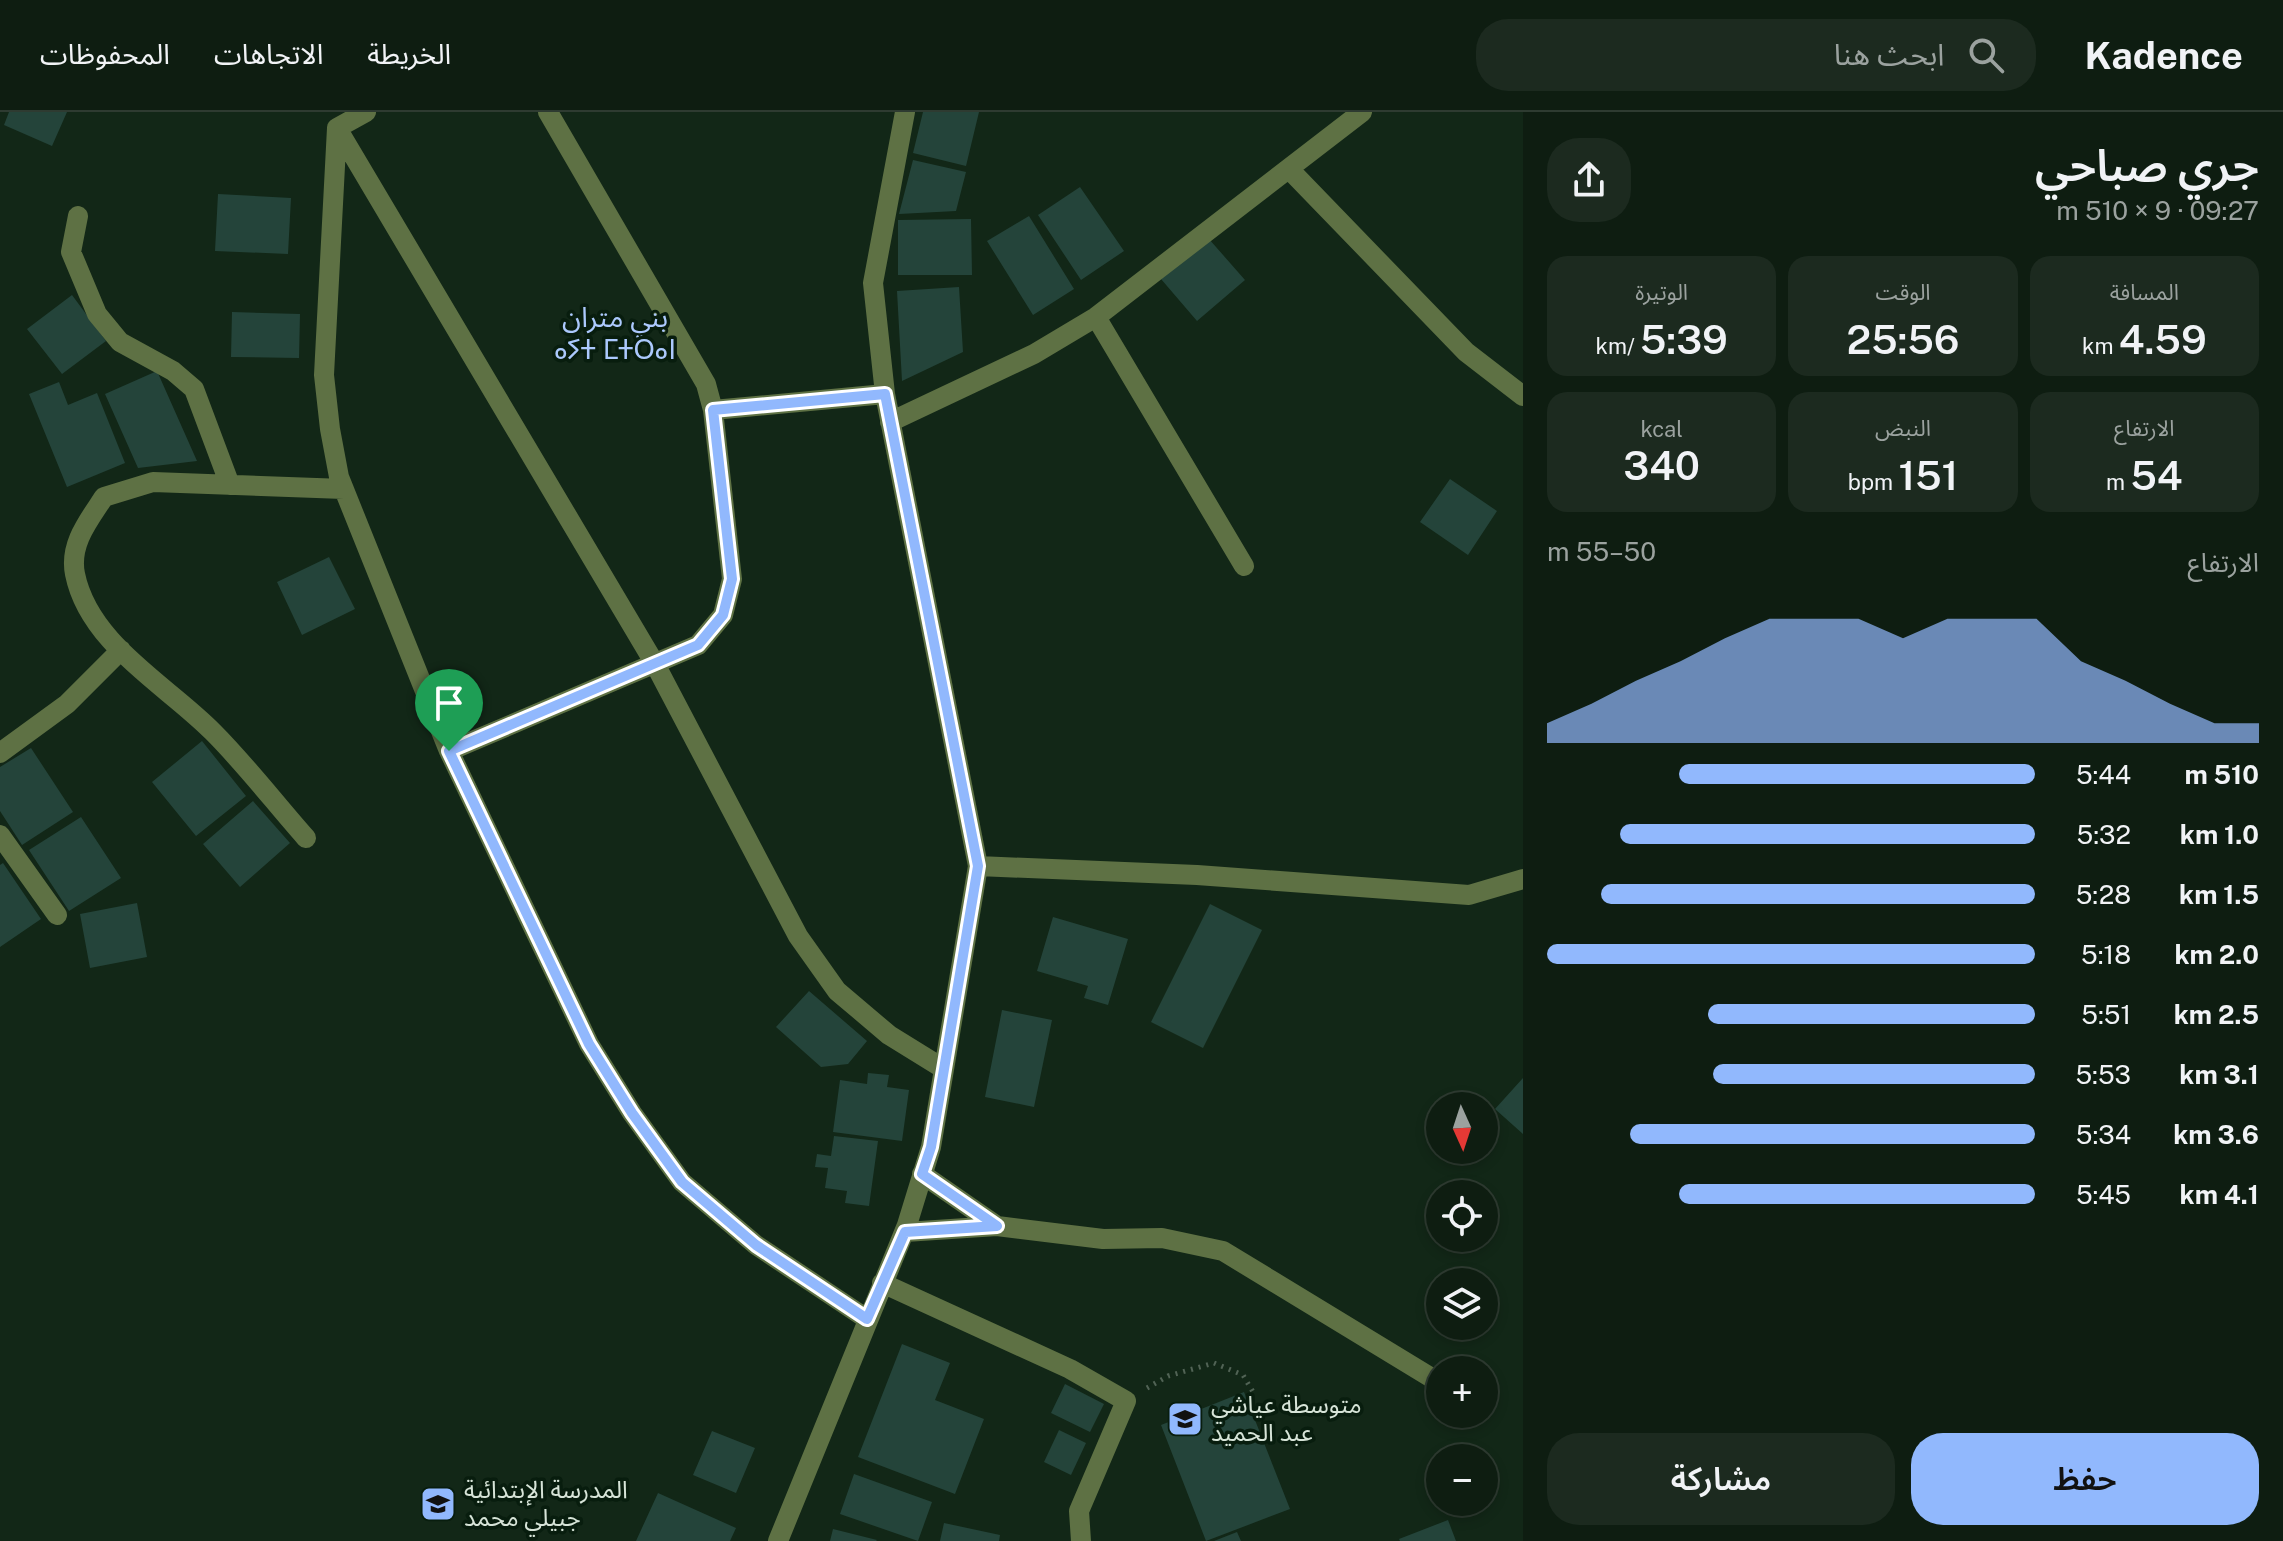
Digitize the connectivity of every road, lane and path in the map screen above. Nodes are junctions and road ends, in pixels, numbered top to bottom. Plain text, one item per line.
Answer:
1 (366, 112) edge
2 (548, 112) edge
3 (1362, 112) edge
4 (901, 117) edge
5 (337, 128) junction
6 (1289, 169) junction
7 (78, 216) dead end
8 (1096, 317) junction
9 (885, 394) junction
10 (1523, 396) edge
11 (713, 410) junction
12 (890, 422) junction
13 (230, 485) junction
14 (344, 489) junction
15 (1244, 566) dead end
16 (121, 650) junction
17 (655, 664) junction
18 (449, 751) junction
19 (0, 753) edge
20 (0, 835) edge
21 (306, 838) dead end
22 (978, 866) junction
23 (1523, 879) edge
24 (57, 915) dead end
25 (944, 1069) junction
26 (922, 1174) junction
27 (997, 1226) junction
28 (905, 1232) junction
29 (882, 1283) junction
30 (867, 1319) junction
31 (1426, 1374) edge
32 (1253, 1392) dead end
33 (1126, 1401) junction
34 (778, 1541) edge
35 (1081, 1541) edge

1 - 5 street
2 - 11 street
3 - 6 street
4 - 9 street
5 - 14 street
5 - 17 street
6 - 8 street
6 - 10 street
7 - 13 street
8 - 12 street
8 - 15 street
9 - 11 street
9 - 12 street
11 - 17 street
12 - 22 street
13 - 14 street
13 - 16 street
14 - 18 street
16 - 19 street
16 - 21 street
17 - 18 street
17 - 25 street
18 - 30 street
20 - 24 street
22 - 23 street
22 - 25 street
25 - 26 street
26 - 27 street
26 - 28 street
27 - 28 street
27 - 31 street
28 - 29 street
29 - 30 street
29 - 33 street
30 - 34 street
32 - 33 path
33 - 35 street

